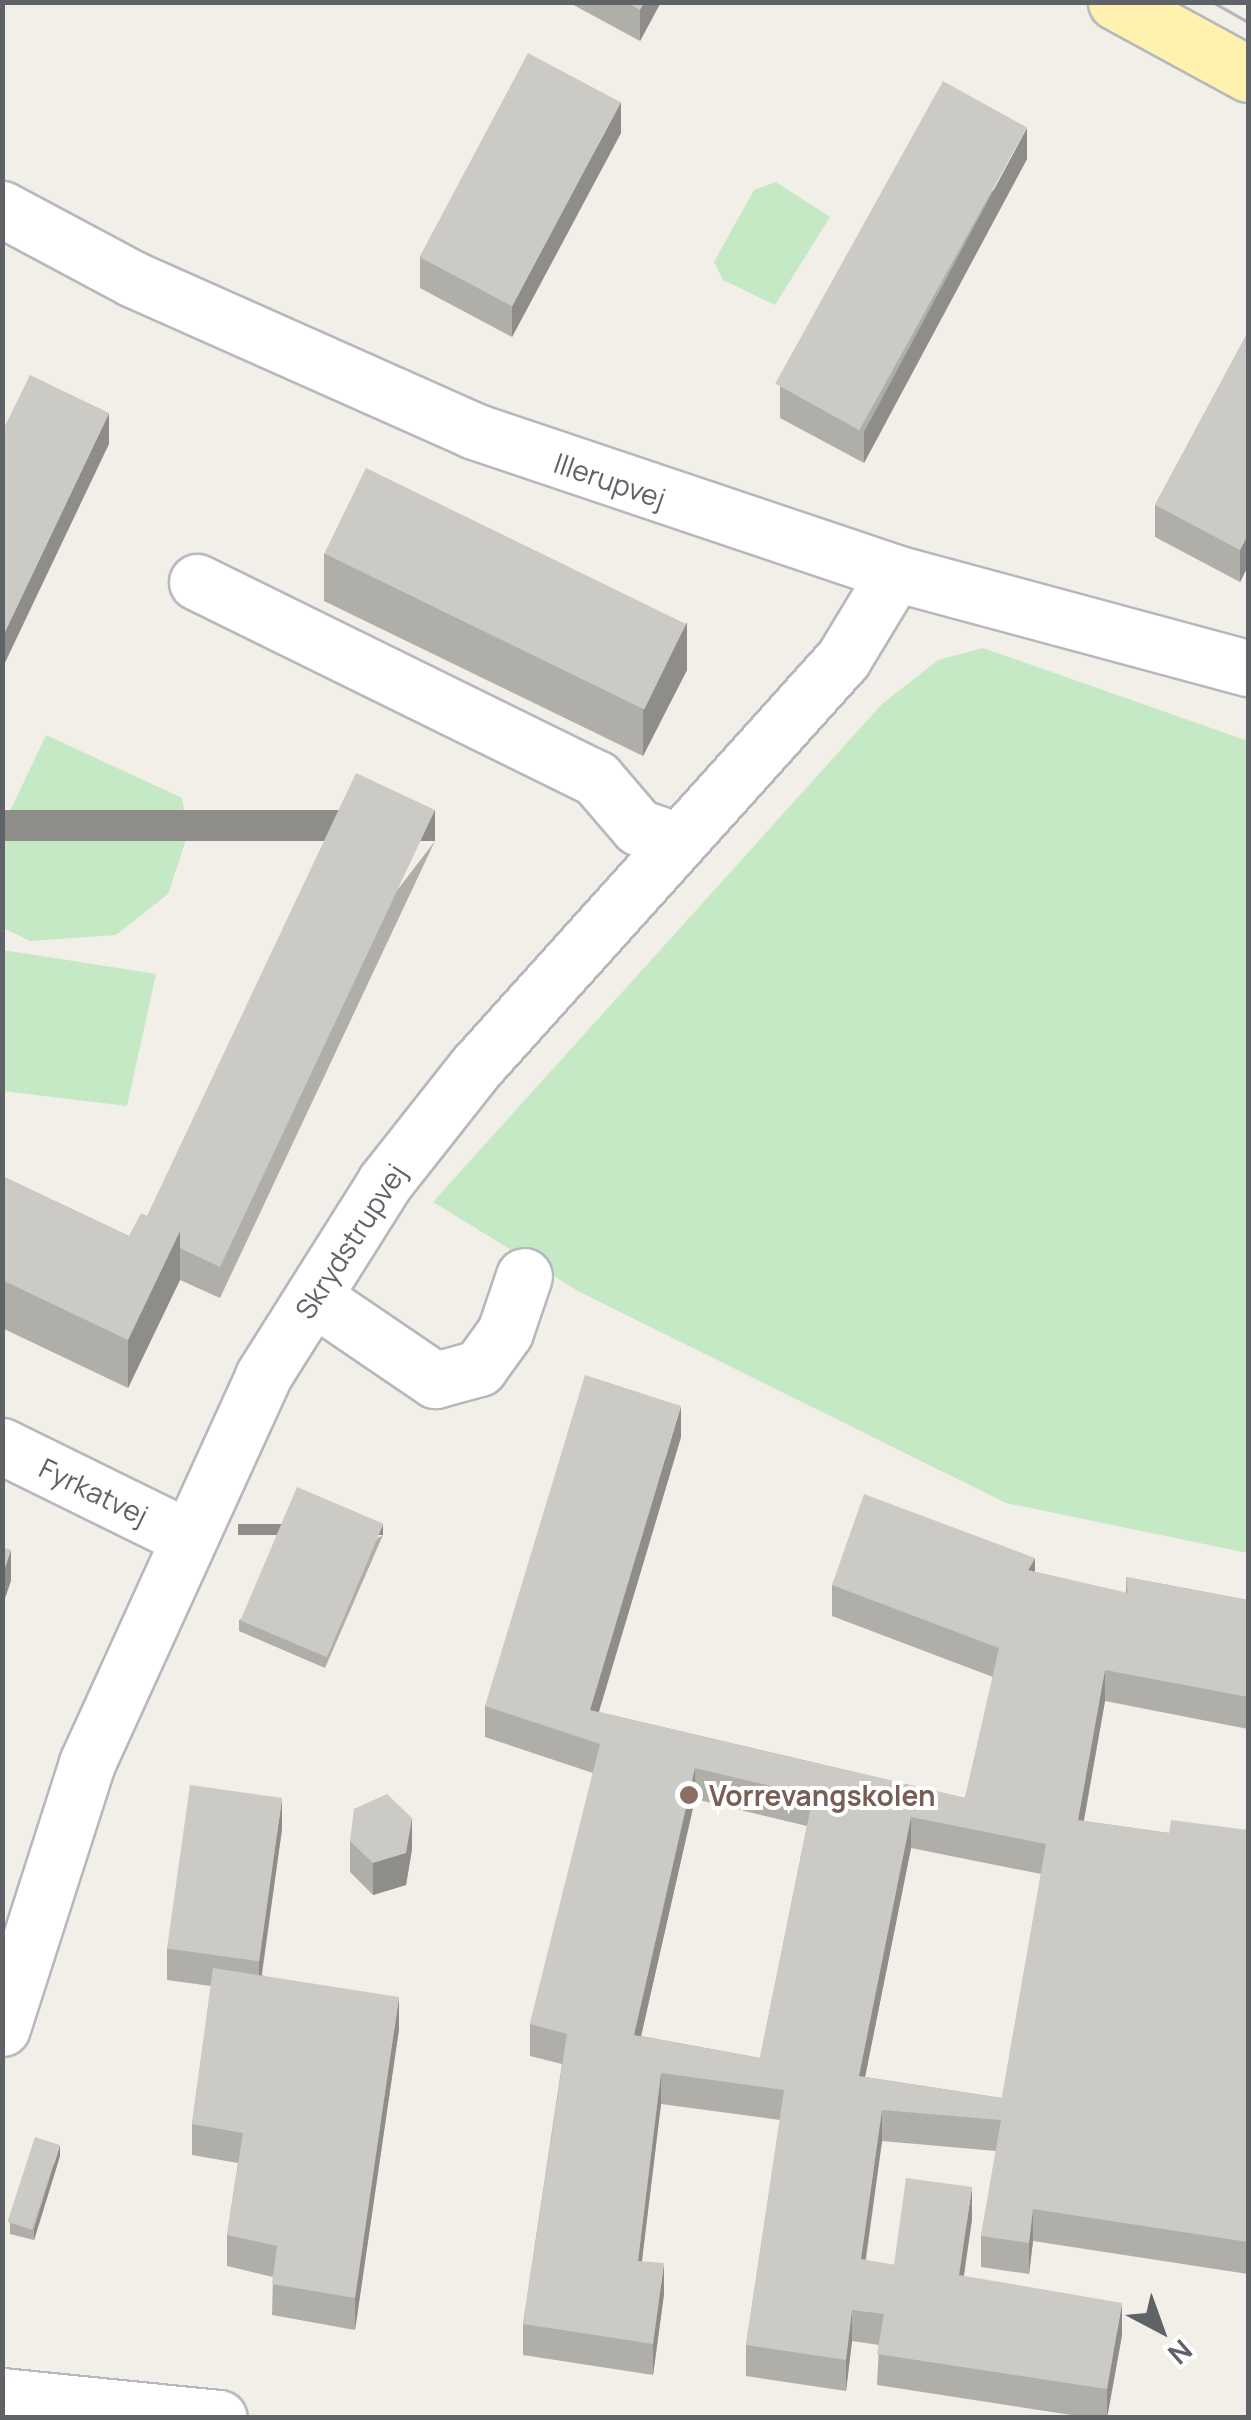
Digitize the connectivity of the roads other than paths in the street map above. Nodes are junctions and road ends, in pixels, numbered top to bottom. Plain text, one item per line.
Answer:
1 (1116, 2) edge
2 (1248, 74) edge
3 (2, 209) edge
4 (895, 573) junction
5 (197, 582) dead end
6 (1248, 668) edge
7 (675, 840) junction
8 (524, 1276) dead end
9 (312, 1297) junction
10 (2, 1446) edge
11 (186, 1536) junction
12 (2, 2028) edge
13 (2, 2396) edge
14 (220, 2418) edge

1 - 2 main road
3 - 4 street, Illerupvej
4 - 6 street, Illerupvej
4 - 7 street, Skrydstrupvej
5 - 7 street
7 - 9 street, Skrydstrupvej
8 - 9 street
9 - 11 street, Skrydstrupvej
10 - 11 street, Fyrkatvej
11 - 12 street, Skrydstrupvej
13 - 14 street

